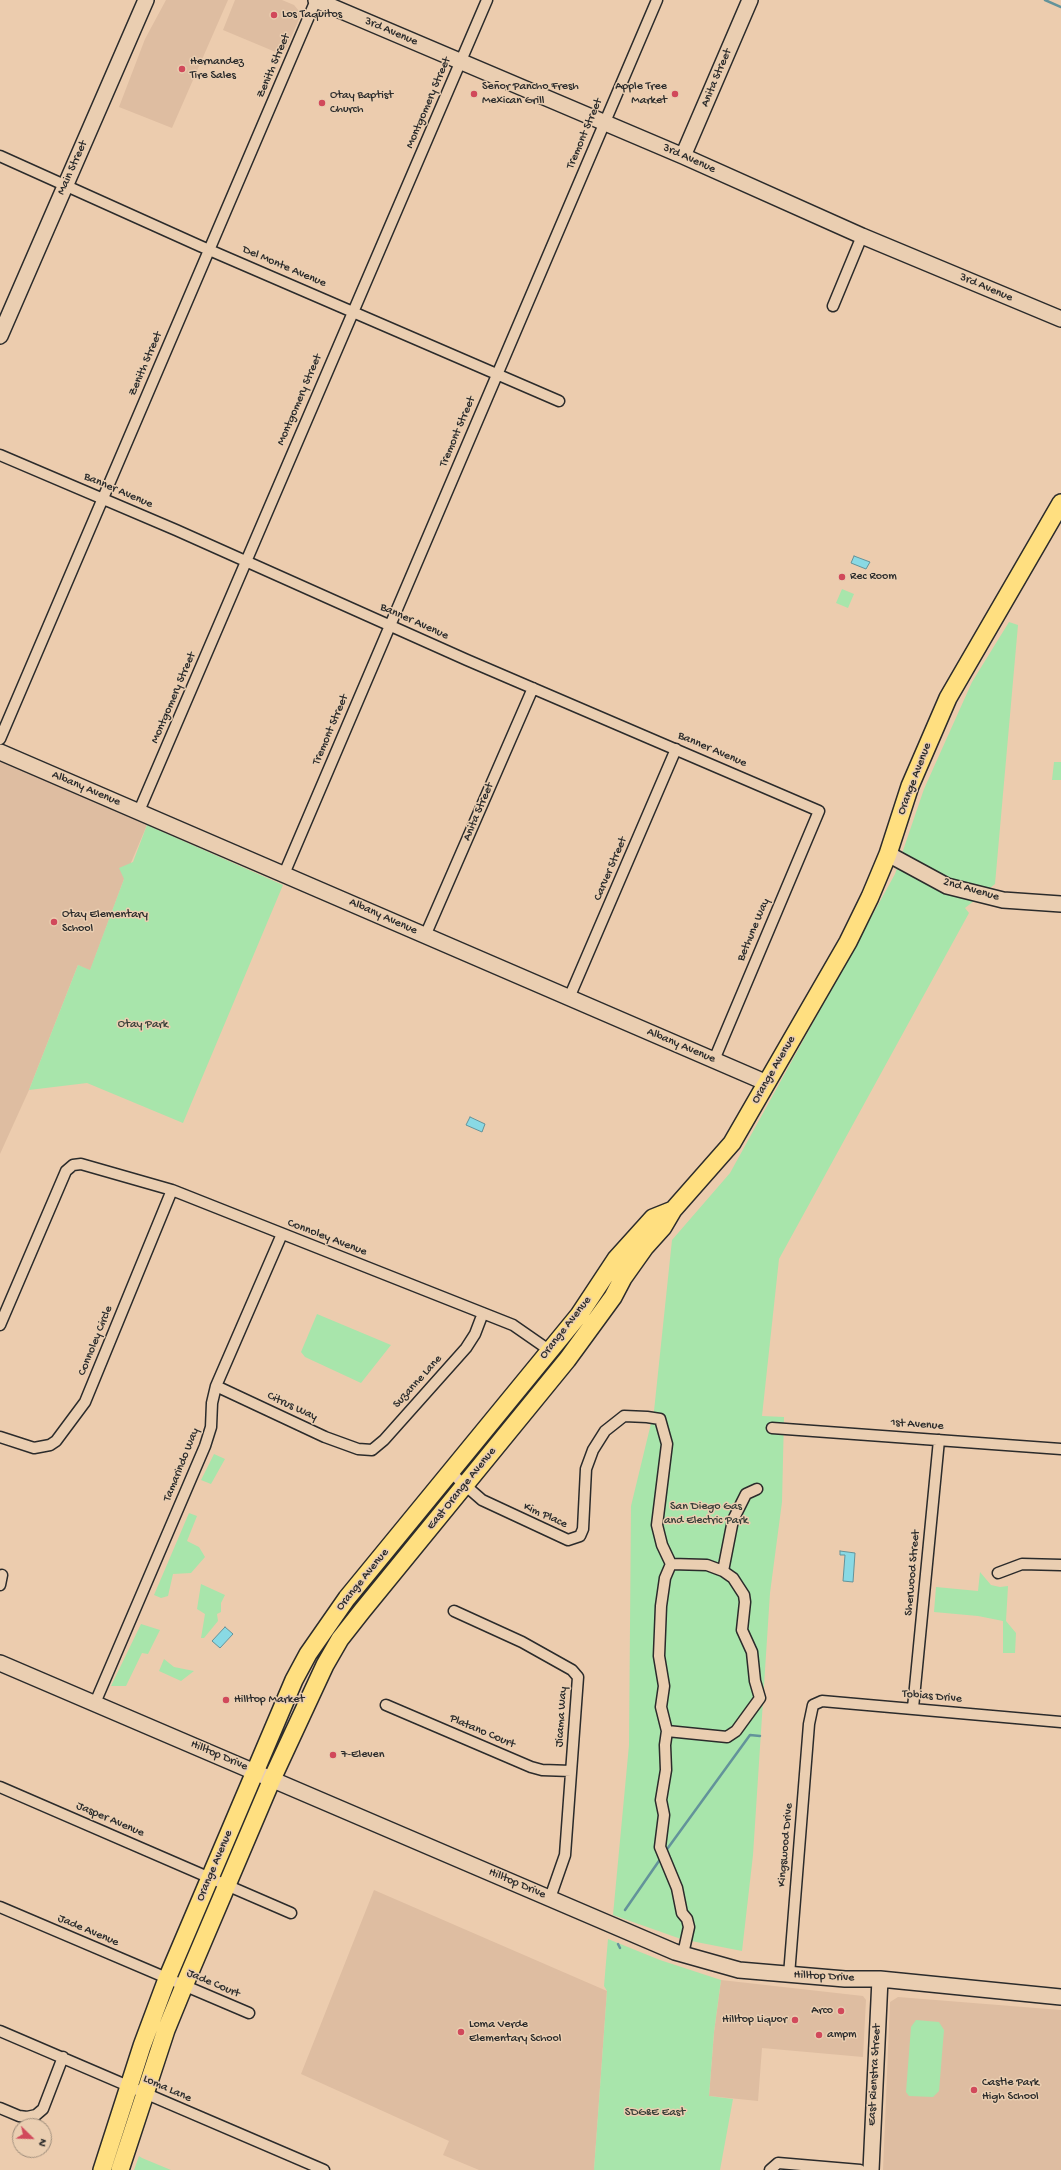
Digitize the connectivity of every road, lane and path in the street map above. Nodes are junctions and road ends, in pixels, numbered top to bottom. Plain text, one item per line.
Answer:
1 (146, 0) edge
2 (316, 0) edge
3 (487, 0) edge
4 (657, 0) edge
5 (750, 0) edge
6 (461, 62) junction
7 (604, 123) junction
8 (0, 156) edge
9 (683, 156) junction
10 (65, 184) junction
11 (862, 236) junction
12 (209, 250) junction
13 (833, 306) dead end
14 (353, 311) junction
15 (1061, 319) edge
16 (0, 336) edge
17 (496, 374) junction
18 (559, 401) dead end
19 (0, 455) edge
20 (102, 499) junction
21 (1061, 503) edge
22 (246, 561) junction
23 (390, 626) junction
24 (533, 688) junction
25 (0, 739) edge
26 (676, 749) junction
27 (0, 752) edge
28 (139, 811) junction
29 (819, 811) joint
30 (888, 854) junction
31 (284, 874) junction
32 (1061, 904) edge
33 (425, 936) junction
34 (569, 998) junction
35 (714, 1060) junction
36 (766, 1083) junction
37 (172, 1190) junction
38 (673, 1210) junction
39 (282, 1234) junction
40 (483, 1313) junction
41 (0, 1325) edge
42 (549, 1350) junction
43 (564, 1363) junction
44 (216, 1386) junction
45 (772, 1428) dead end
46 (0, 1437) edge
47 (939, 1440) junction
48 (358, 1449) joint
49 (1061, 1449) edge
50 (450, 1472) junction
51 (464, 1485) junction
52 (757, 1489) dead end
53 (671, 1564) junction
54 (1061, 1565) edge
55 (723, 1571) junction
56 (998, 1573) dead end
57 (2, 1575) dead end
58 (0, 1585) edge
59 (454, 1611) dead end
60 (0, 1663) edge
61 (95, 1704) junction
62 (386, 1705) dead end
63 (913, 1708) junction
64 (810, 1717) joint
65 (1061, 1722) edge
66 (667, 1731) junction
67 (571, 1771) junction
68 (254, 1772) junction
69 (272, 1779) junction
70 (0, 1787) edge
71 (211, 1877) junction
72 (227, 1884) junction
73 (550, 1898) junction
74 (0, 1908) edge
75 (291, 1913) dead end
76 (683, 1954) junction
77 (789, 1975) junction
78 (167, 1978) junction
79 (880, 1979) junction
80 (184, 1986) junction
81 (1061, 1997) edge
82 (249, 2013) dead end
83 (0, 2032) edge
84 (63, 2057) junction
85 (129, 2086) junction
86 (145, 2094) junction
87 (0, 2108) edge
88 (102, 2170) edge
89 (120, 2170) edge
90 (324, 2170) edge
91 (770, 2170) edge
92 (860, 2170) edge
93 (871, 2170) edge

1 - 10 main road, Main Street
2 - 6 main road, 3rd Avenue
2 - 12 street, Zenith Street
3 - 6 street, Montgomery Street
4 - 7 street, Tremont Street
5 - 9 main road, Anita Street
6 - 7 main road, 3rd Avenue
6 - 14 street, Montgomery Street
7 - 9 main road, 3rd Avenue
7 - 17 street, Tremont Street
8 - 10 street, Del Monte Avenue
9 - 11 main road, 3rd Avenue
10 - 12 street, Del Monte Avenue
10 - 16 main road, Main Street
11 - 13 street
11 - 15 main road, 3rd Avenue
12 - 14 street, Del Monte Avenue
12 - 20 street, Zenith Street
14 - 17 street, Del Monte Avenue
14 - 22 street, Montgomery Street
17 - 18 street, Del Monte Avenue
17 - 23 street, Tremont Street
19 - 20 street, Banner Avenue
20 - 22 street, Banner Avenue
20 - 25 street, Zenith Street
21 - 30 main road, Orange Avenue
22 - 23 street, Banner Avenue
22 - 28 street, Montgomery Street
23 - 24 street, Banner Avenue
23 - 31 street, Tremont Street
24 - 26 street, Banner Avenue
24 - 33 street, Anita Street
26 - 29 street, Banner Avenue
26 - 34 street, Carver Street
27 - 28 main road, Albany Avenue
28 - 31 main road, Albany Avenue
29 - 35 street, Bethune Way
30 - 32 main road, 2nd Avenue
30 - 36 main road, Orange Avenue
31 - 33 main road, Albany Avenue
33 - 34 main road, Albany Avenue
34 - 35 main road, Albany Avenue
35 - 36 main road, Albany Avenue
36 - 38 main road, Orange Avenue
37 - 39 street, Connoley Avenue
37 - 41 street, Connoley Avenue
37 - 46 street, Connoley Circle
38 - 42 main road, Orange Avenue
38 - 43 main road, East Orange Avenue
39 - 40 street, Connoley Avenue
39 - 44 street, Tamarindo Way
40 - 42 street, Connoley Avenue
40 - 48 street, Suzanne Lane
42 - 43 main road
42 - 50 main road, Orange Avenue
43 - 51 main road, East Orange Avenue
44 - 48 street, Citrus Way
44 - 61 street, Tamarindo Way
45 - 47 street, 1st Avenue
47 - 49 street, 1st Avenue
47 - 63 street, Sherwood Street
50 - 51 street, Kim Place
50 - 68 main road, Orange Avenue
51 - 53 street, Kim Place
51 - 69 main road, East Orange Avenue
52 - 55 street
53 - 55 street
53 - 66 street
54 - 56 street
55 - 66 street
57 - 58 street
59 - 67 street, Jicama Way
60 - 61 main road, Hilltop Drive
61 - 68 main road, Hilltop Drive
62 - 67 street, Platano Court
63 - 64 street, Tobias Drive
63 - 65 street, Tobias Drive
64 - 77 street, Kingswood Drive
66 - 76 street
67 - 73 street, Jicama Way
68 - 69 main road, Hilltop Drive
68 - 71 main road, Orange Avenue
69 - 72 main road, Orange Avenue
69 - 73 main road, Hilltop Drive
70 - 71 street, Jasper Avenue
71 - 72 street, Jasper Avenue
71 - 78 main road, Orange Avenue
72 - 75 street, Jasper Avenue
72 - 80 main road, Orange Avenue
73 - 76 main road, Hilltop Drive
74 - 78 street, Jade Avenue
76 - 77 main road, Hilltop Drive
77 - 79 main road, Hilltop Drive
78 - 80 street, Jade Court
78 - 85 main road, Orange Avenue
79 - 81 main road, Hilltop Drive
79 - 93 main road, East Rienstra Street
80 - 82 street, Jade Court
80 - 86 main road, Orange Avenue
83 - 84 street, Loma Lane
84 - 85 street, Loma Lane
84 - 87 street
85 - 86 street, Loma Lane
85 - 88 main road, Orange Avenue
86 - 89 main road, Orange Avenue
86 - 90 street, Loma Lane
91 - 92 street

